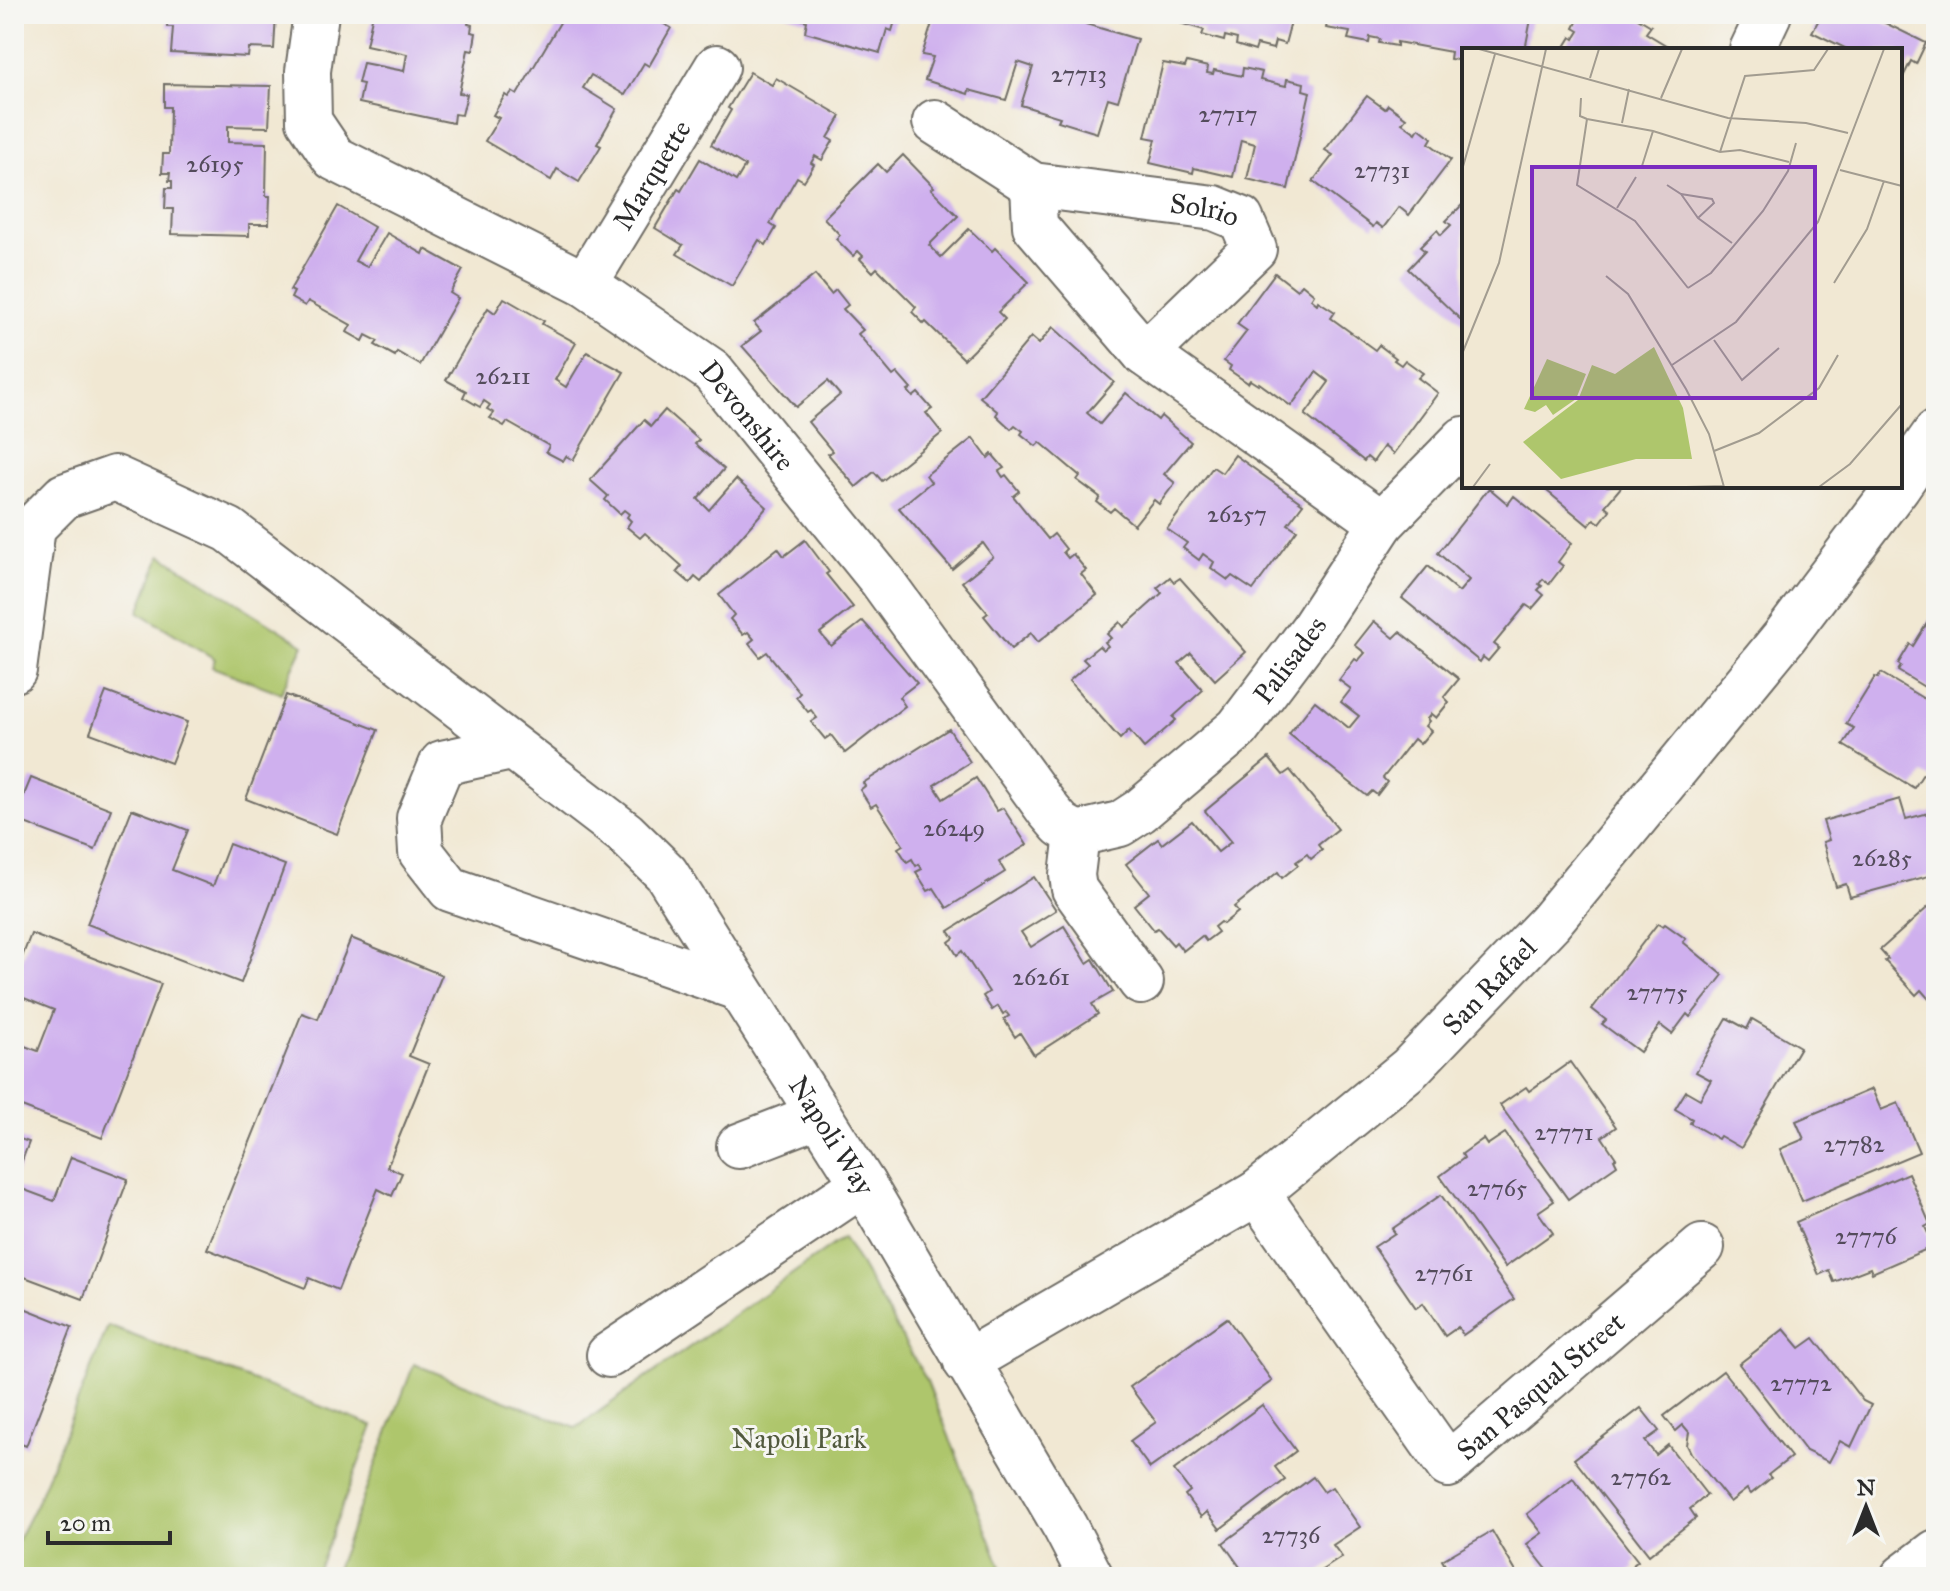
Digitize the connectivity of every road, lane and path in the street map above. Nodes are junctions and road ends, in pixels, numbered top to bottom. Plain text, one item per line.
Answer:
1 (316, 14) edge
2 (1769, 14) edge
3 (1753, 48) edge
4 (717, 67) dead end
5 (935, 122) dead end
6 (1033, 185) junction
7 (585, 284) junction
8 (1145, 354) junction
9 (1936, 432) edge
10 (1462, 441) edge
11 (1902, 480) edge
12 (1896, 488) edge
13 (1382, 523) junction
14 (14, 670) edge
15 (511, 748) junction
16 (1077, 834) junction
17 (1141, 982) dead end
18 (738, 988) junction
19 (819, 1115) junction
20 (739, 1146) dead end
21 (863, 1184) junction
22 (1257, 1193) junction
23 (1702, 1247) dead end
24 (609, 1355) dead end
25 (966, 1362) junction
26 (1936, 1552) edge
27 (1091, 1577) edge
28 (1903, 1577) edge

1 - 7 street, Devonshire
2 - 3 street
4 - 7 street, Marquette
5 - 6 street, Solrio
6 - 8 street
6 - 8 street, Solrio
7 - 16 street, Devonshire
8 - 13 street
9 - 11 street, San Rafael
10 - 13 street, Palisades
12 - 22 street, San Rafael
13 - 16 street, Palisades
14 - 15 street, Napoli Way
15 - 18 street, Napoli Way
15 - 18 street
16 - 17 street
18 - 19 street, Napoli Way
19 - 20 street
19 - 21 street, Napoli Way
21 - 24 street
21 - 25 street, Napoli Way
22 - 23 street, San Pasqual Street
22 - 25 street, San Rafael
25 - 27 street, Napoli Way
26 - 28 street

